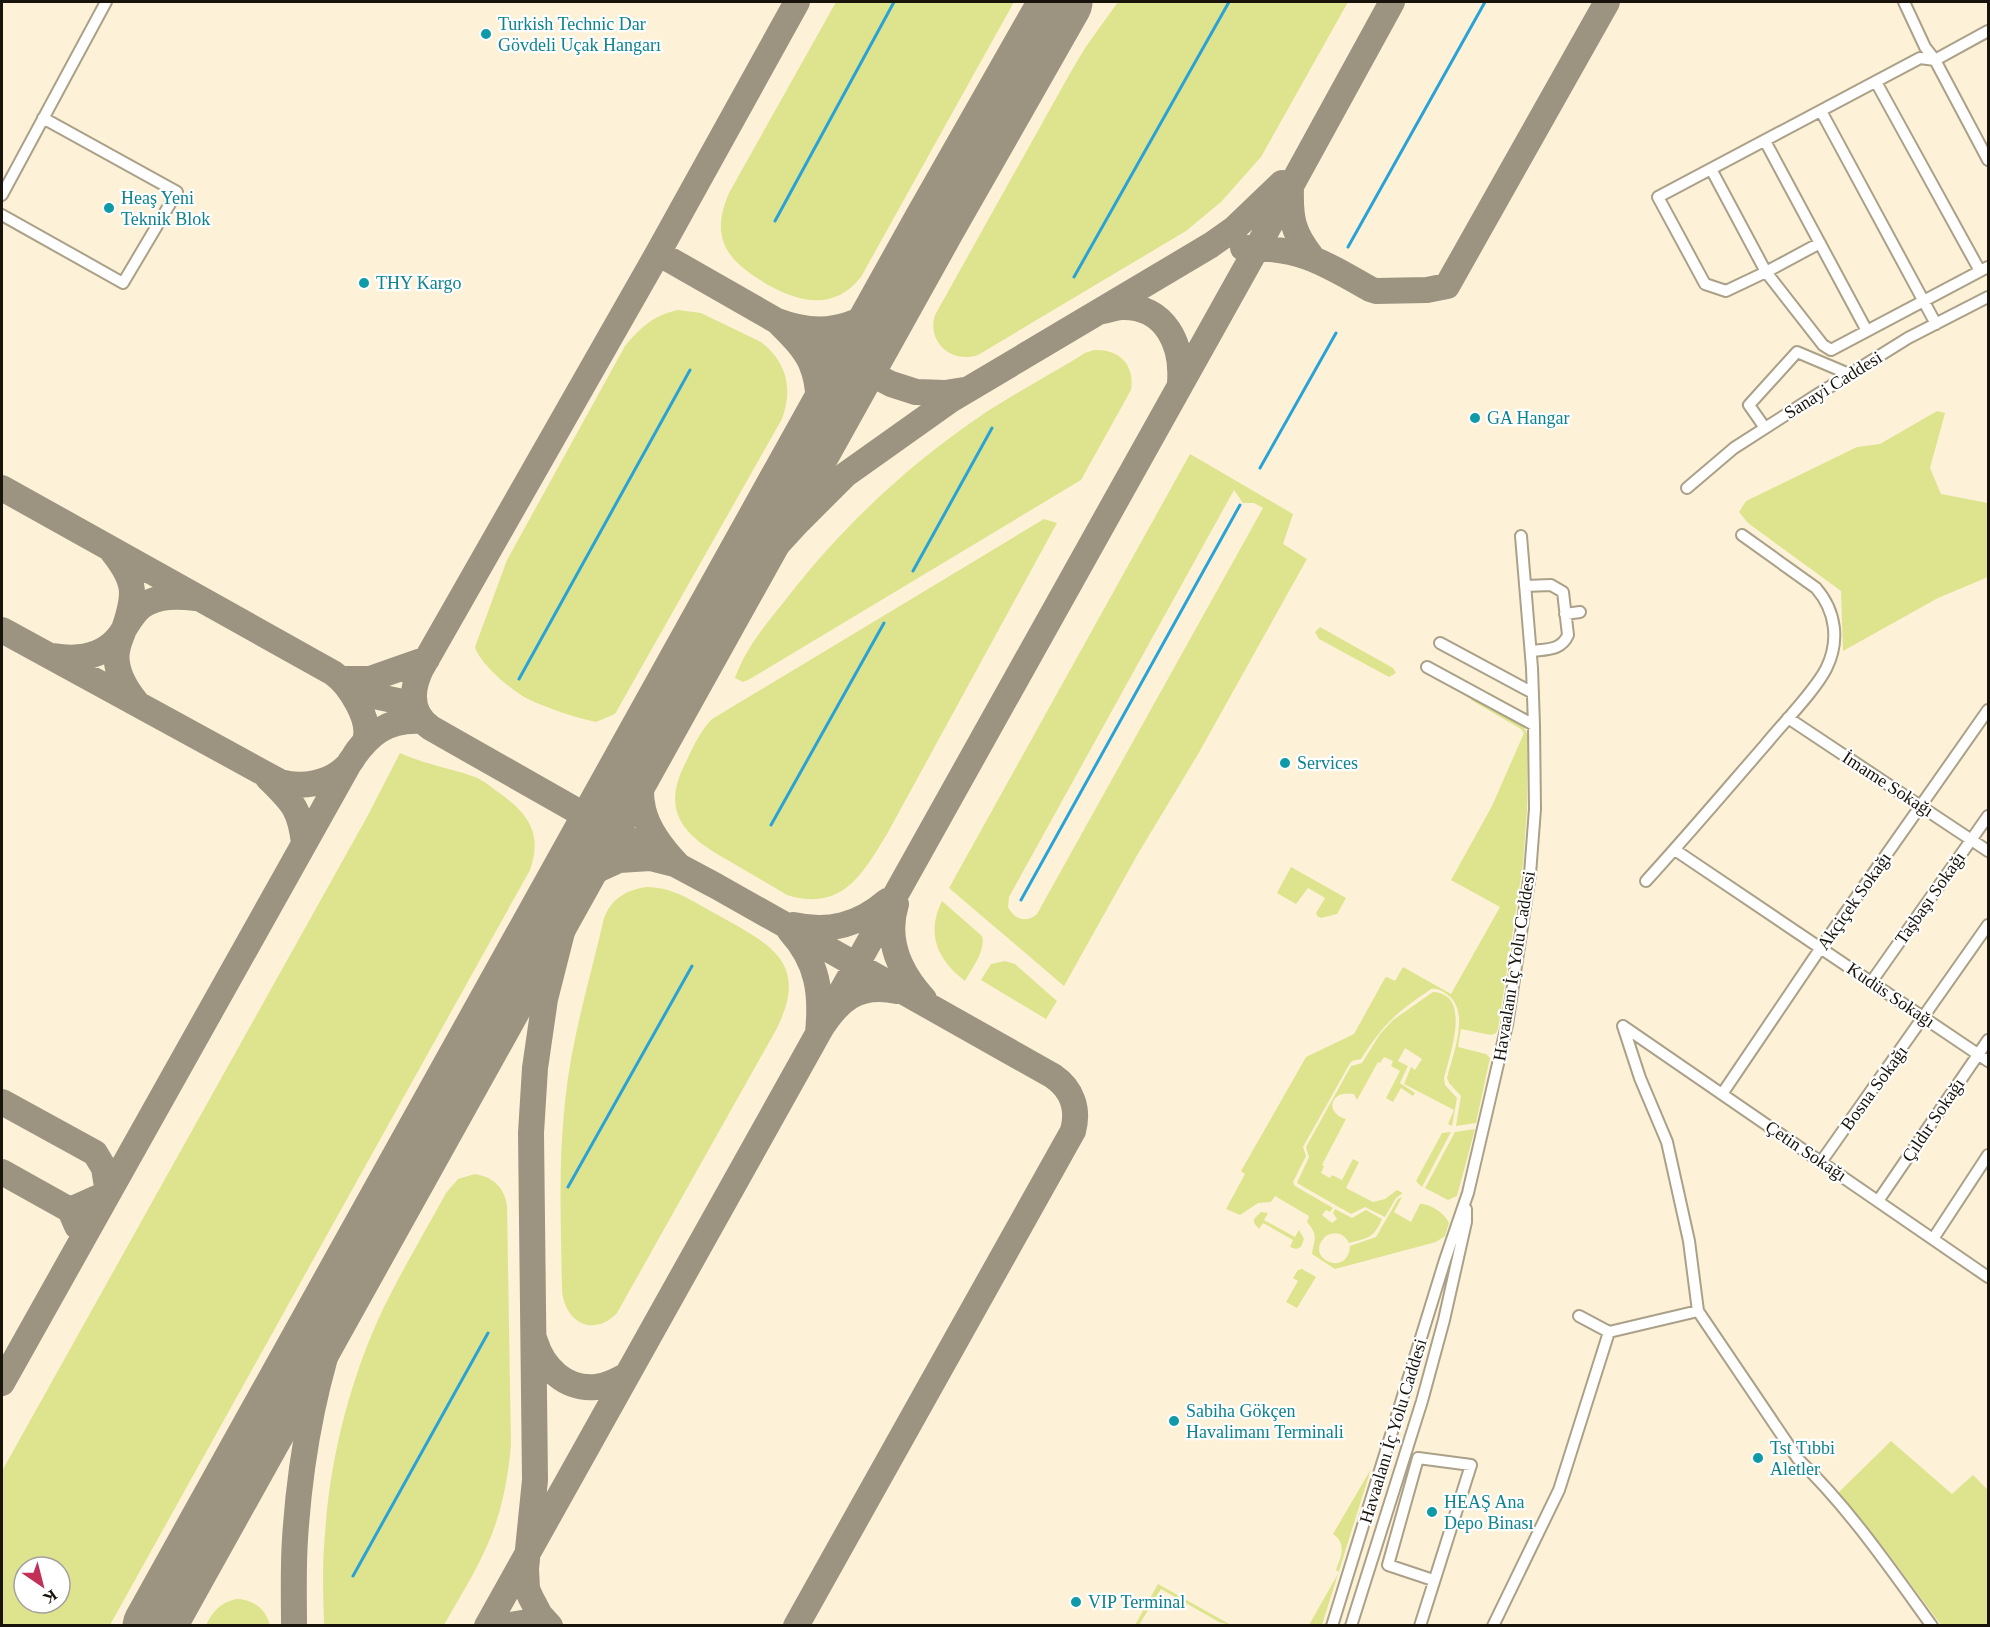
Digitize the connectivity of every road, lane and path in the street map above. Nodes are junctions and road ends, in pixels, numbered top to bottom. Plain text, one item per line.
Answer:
1 (106, 2) edge
2 (1904, 2) edge
3 (1989, 31) edge
4 (1935, 60) junction
5 (1876, 82) junction
6 (1821, 111) junction
7 (43, 118) junction
8 (1765, 141) junction
9 (1989, 160) edge
10 (1711, 169) junction
11 (2, 195) edge
12 (2, 215) edge
13 (1820, 243) junction
14 (1984, 269) edge
15 (1766, 272) junction
16 (1989, 297) edge
17 (1924, 301) junction
18 (1936, 324) junction
19 (1867, 331) junction
20 (1849, 375) junction
21 (1765, 428) junction
22 (1687, 488) dead end
23 (1742, 535) dead end
24 (1521, 536) dead end
25 (1525, 586) junction
26 (1580, 612) dead end
27 (1565, 614) junction
28 (1440, 643) dead end
29 (1531, 651) junction
30 (1427, 667) dead end
31 (1533, 693) junction
32 (1989, 710) edge
33 (1788, 718) junction
34 (1534, 725) junction
35 (1921, 805) junction
36 (1989, 816) edge
37 (1971, 840) junction
38 (1675, 850) junction
39 (1989, 851) edge
40 (1646, 881) dead end
41 (1989, 926) edge
42 (1820, 949) junction
43 (1872, 981) junction
44 (1925, 1017) junction
45 (1989, 1040) edge
46 (1978, 1054) junction
47 (1989, 1061) edge
48 (1722, 1094) junction
49 (1989, 1155) edge
50 (1821, 1162) junction
51 (1878, 1201) junction
52 (1466, 1203) junction
53 (1933, 1239) junction
54 (1988, 1276) edge
55 (1698, 1311) junction
56 (1579, 1316) dead end
57 (1609, 1332) junction
58 (1433, 1580) junction
59 (1332, 1626) edge
60 (1351, 1626) edge
61 (1420, 1626) edge
62 (1493, 1626) edge
63 (1932, 1626) edge

1 - 7 street
2 - 4 street
3 - 4 street
4 - 5 street
4 - 9 street
5 - 6 street
5 - 14 street
6 - 8 street
6 - 17 street
7 - 11 street
7 - 12 street
8 - 10 street
8 - 13 street
10 - 15 street
10 - 15 street
13 - 15 street
13 - 19 street
14 - 17 street
15 - 19 street
16 - 18 street, Sanayi Caddesi
17 - 18 street
17 - 19 street
18 - 20 street, Sanayi Caddesi
20 - 21 street, Sanayi Caddesi
20 - 21 street
21 - 22 street, Sanayi Caddesi
23 - 33 street
24 - 25 street, Havaalanı İç Yolu Caddesi
25 - 27 street
25 - 29 street, Havaalanı İç Yolu Caddesi
26 - 27 street
27 - 29 street
28 - 31 street
29 - 31 street, Havaalanı İç Yolu Caddesi
30 - 34 street
31 - 34 street, Havaalanı İç Yolu Caddesi
32 - 35 street, Akçiçek Sokağı
33 - 35 street, İmame Sokağı
33 - 38 street
34 - 52 street, Havaalanı İç Yolu Caddesi
35 - 37 street, İmame Sokağı
35 - 42 street, Akçiçek Sokağı
36 - 37 street, Taşbaşı Sokağı
37 - 39 street, İmame Sokağı
37 - 43 street, Taşbaşı Sokağı
38 - 40 street
38 - 42 street, Kudüs Sokağı
41 - 44 street, Bosna Sokağı
42 - 43 street, Kudüs Sokağı
42 - 48 street, Akçiçek Sokağı
43 - 44 street, Kudüs Sokağı
44 - 46 street, Kudüs Sokağı
44 - 50 street, Bosna Sokağı
45 - 46 street, Çıldır Sokağı
46 - 47 street, Kudüs Sokağı
46 - 51 street, Çıldır Sokağı
48 - 50 street, Çetin Sokağı
48 - 55 street, Çetin Sokağı
49 - 53 street
50 - 51 street, Çetin Sokağı
51 - 53 street, Çetin Sokağı
52 - 59 street, Havaalanı İç Yolu Caddesi
52 - 60 street, Havaalanı İç Yolu Caddesi
53 - 54 street, Çetin Sokağı
55 - 57 street
55 - 63 street
56 - 57 street
57 - 62 street
58 - 58 street
58 - 61 street

